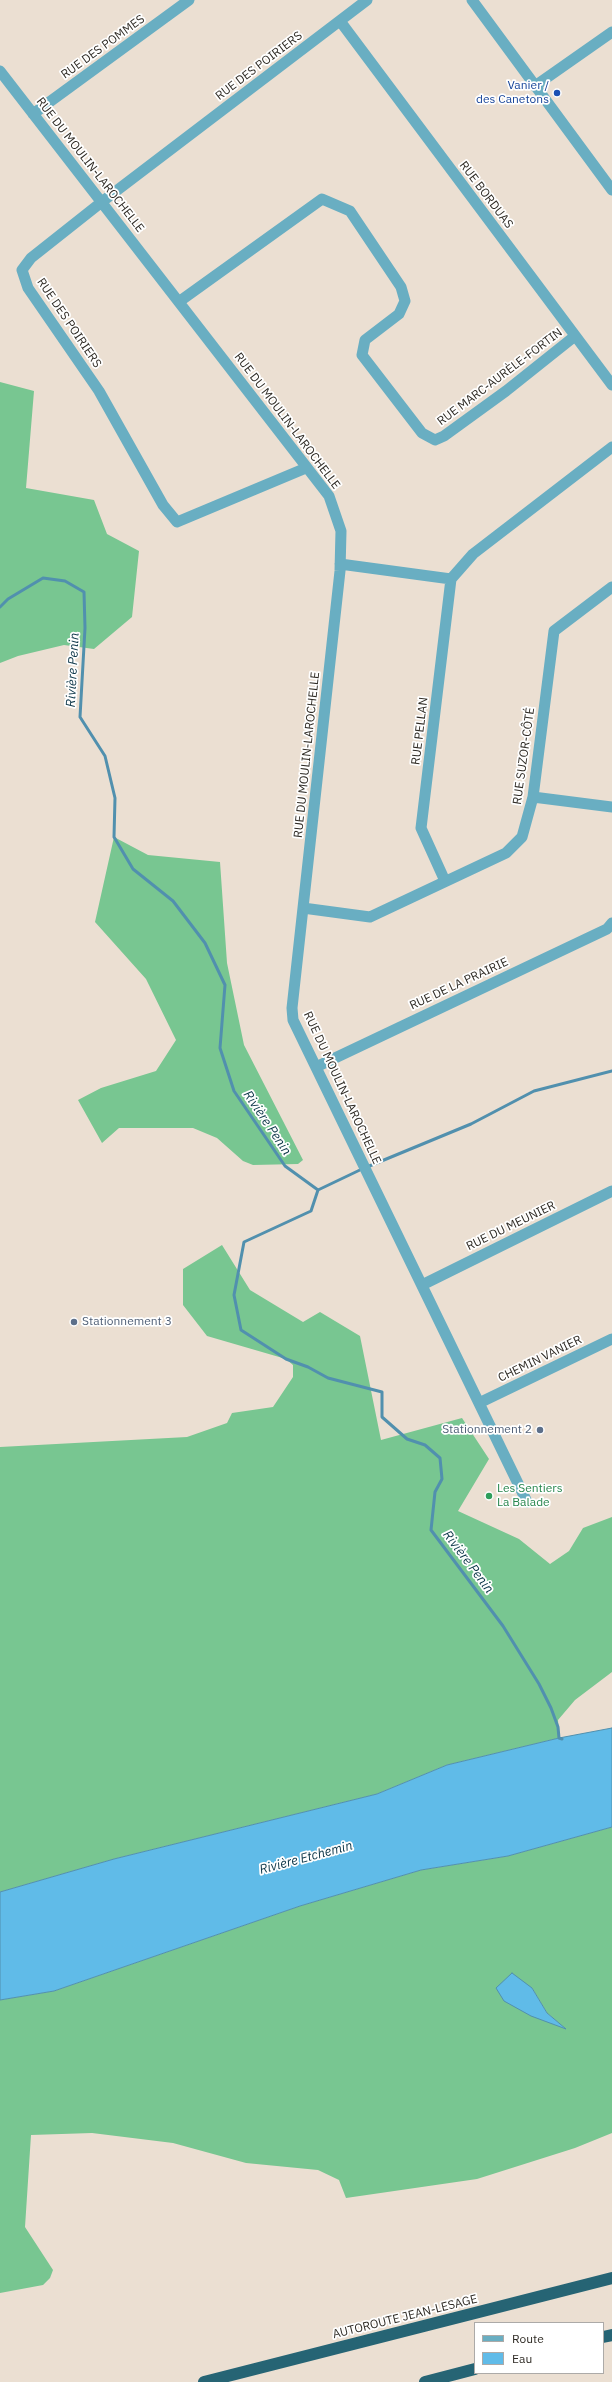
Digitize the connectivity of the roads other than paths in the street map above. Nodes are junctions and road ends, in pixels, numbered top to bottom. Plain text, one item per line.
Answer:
1 (189, 0) edge
2 (367, 0) edge
3 (472, 0) edge
4 (340, 21) junction
5 (612, 32) edge
6 (0, 71) edge
7 (535, 86) junction
8 (33, 114) junction
9 (612, 190) edge
10 (103, 201) junction
11 (180, 301) junction
12 (575, 336) junction
13 (612, 385) edge
14 (612, 446) edge
15 (306, 468) junction
16 (340, 564) junction
17 (451, 579) junction
18 (612, 587) edge
19 (533, 797) junction
20 (612, 807) edge
21 (445, 881) junction
22 (303, 908) junction
23 (612, 923) edge
24 (316, 1067) junction
25 (612, 1191) edge
26 (422, 1285) junction
27 (612, 1339) edge
28 (479, 1403) junction
29 (527, 1502) dead end
30 (612, 2278) edge
31 (474, 2369) edge
32 (204, 2382) edge
33 (424, 2382) edge

1 - 8 street, RUE DES POMMES
2 - 4 street, RUE DES POIRIERS
3 - 7 street
4 - 10 street, RUE DES POIRIERS
4 - 12 street, RUE BORDUAS
5 - 7 street
6 - 8 street, RUE DU MOULIN-LAROCHELLE
7 - 9 street
8 - 10 street, RUE DU MOULIN-LAROCHELLE
10 - 11 street, RUE DU MOULIN-LAROCHELLE
10 - 15 street, RUE DES POIRIERS
11 - 12 street, RUE MARC-AURÈLE-FORTIN
11 - 15 street, RUE DU MOULIN-LAROCHELLE
12 - 13 street, RUE BORDUAS
14 - 17 street
15 - 16 street, RUE DU MOULIN-LAROCHELLE
16 - 17 street
16 - 22 street, RUE DU MOULIN-LAROCHELLE
17 - 21 street, RUE PELLAN
18 - 19 street, RUE SUZOR-CÔTÉ
19 - 20 street
19 - 21 street, RUE SUZOR-CÔTÉ
21 - 22 street, RUE SUZOR-CÔTÉ
22 - 24 street, RUE DU MOULIN-LAROCHELLE
23 - 24 street, RUE DE LA PRAIRIE
24 - 26 street, RUE DU MOULIN-LAROCHELLE
25 - 26 street, RUE DU MEUNIER
26 - 28 street, RUE DU MOULIN-LAROCHELLE
27 - 28 street, CHEMIN VANIER
28 - 29 street, RUE DU MOULIN-LAROCHELLE
30 - 32 highway, AUTOROUTE JEAN-LESAGE
31 - 33 highway

